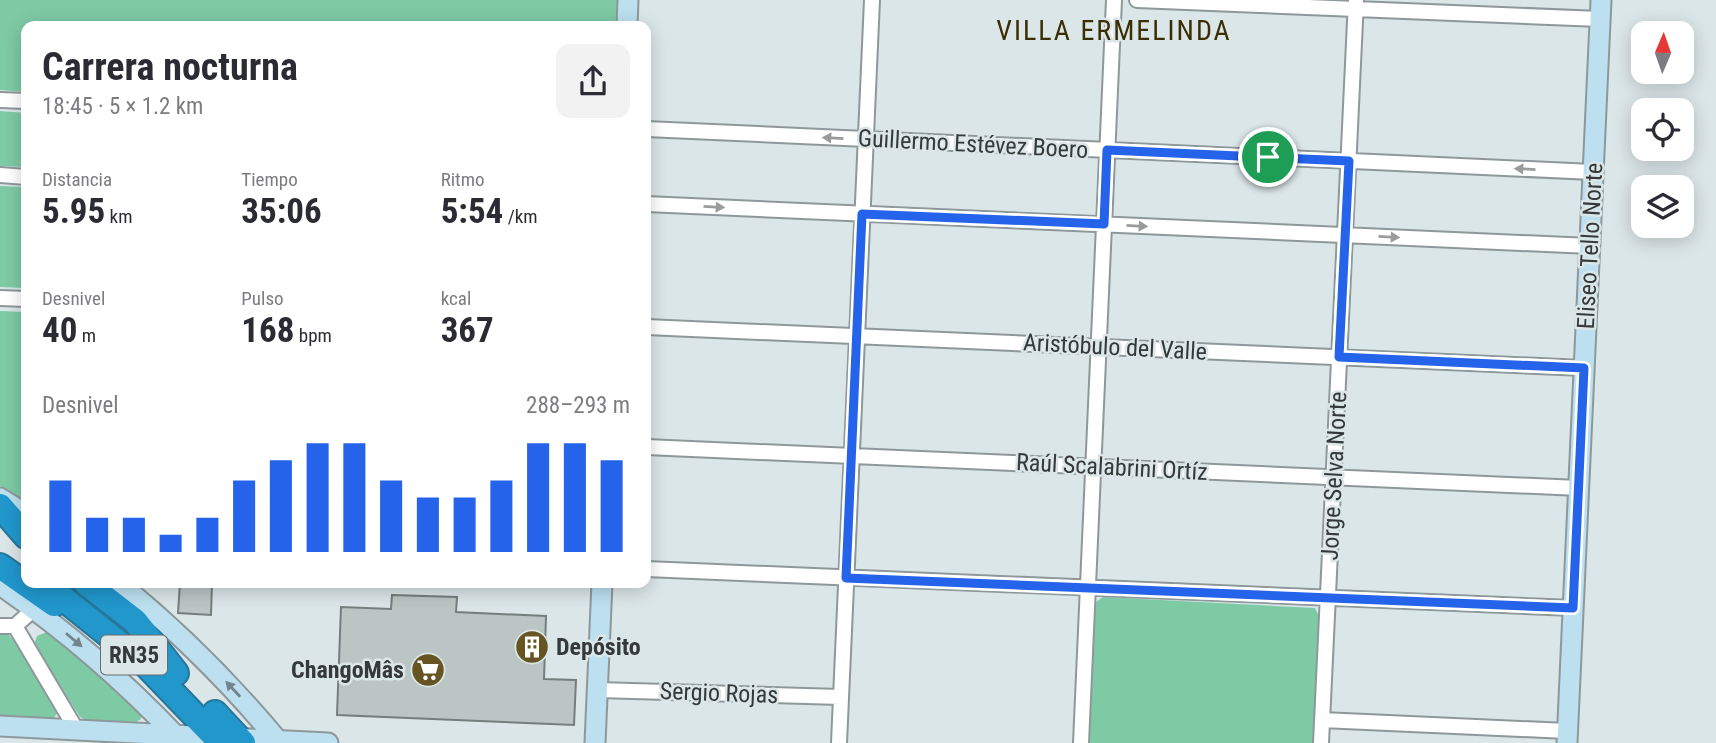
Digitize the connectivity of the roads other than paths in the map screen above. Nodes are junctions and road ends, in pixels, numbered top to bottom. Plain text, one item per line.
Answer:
1 (628, 0) edge
2 (872, 0) edge
3 (1114, 0) edge
4 (1137, 0) edge
5 (1356, 4) edge
6 (1600, 9) edge
7 (627, 21) edge
8 (0, 100) edge
9 (21, 101) edge
10 (651, 129) edge
11 (865, 139) junction
12 (1107, 150) junction
13 (1349, 161) junction
14 (1593, 172) junction
15 (0, 176) edge
16 (21, 177) edge
17 (651, 204) edge
18 (862, 214) junction
19 (1104, 224) junction
20 (1345, 235) junction
21 (1590, 246) junction
22 (0, 298) edge
23 (21, 299) edge
24 (651, 327) edge
25 (856, 336) junction
26 (1098, 346) junction
27 (1339, 357) junction
28 (1584, 368) junction
29 (651, 447) edge
30 (850, 456) junction
31 (1093, 467) junction
32 (1334, 477) junction
33 (1579, 488) junction
34 (0, 498) edge
35 (0, 506) edge
36 (21, 511) edge
37 (21, 530) edge
38 (0, 533) edge
39 (21, 548) edge
40 (0, 552) edge
41 (0, 566) edge
42 (21, 567) edge
43 (651, 569) edge
44 (846, 578) junction
45 (21, 581) edge
46 (0, 585) edge
47 (1088, 587) junction
48 (31, 588) edge
49 (50, 588) edge
50 (77, 588) edge
51 (92, 588) edge
52 (125, 588) edge
53 (602, 588) edge
54 (1328, 597) junction
55 (1573, 608) junction
56 (34, 609) junction
57 (0, 626) edge
58 (15, 626) junction
59 (114, 638) junction
60 (176, 673) junction
61 (597, 690) junction
62 (841, 697) junction
63 (1322, 720) junction
64 (0, 726) edge
65 (76, 729) junction
66 (1567, 737) edge
67 (178, 738) edge
68 (229, 740) edge
69 (279, 742) edge
70 (328, 743) edge
71 (595, 743) edge
72 (839, 743) edge
73 (1081, 743) edge
74 (1321, 743) edge

1 - 7 street
2 - 11 street
3 - 12 street
4 - 5 street
5 - 6 street
5 - 13 street, Jorge Selva Norte
6 - 14 street, Eliseo Tello Norte
8 - 9 street
11 -> 10 street, Guillermo Estévez Boero
11 - 12 street, Guillermo Estévez Boero
11 - 18 street
12 - 13 street, Guillermo Estévez Boero
12 - 19 street
14 -> 13 street, Guillermo Estévez Boero
13 - 20 street, Jorge Selva Norte
14 - 21 street, Eliseo Tello Norte
15 - 16 street
17 -> 18 street
18 - 19 street
18 - 25 street
19 -> 20 street
19 - 26 street
20 -> 21 street
20 - 27 street, Jorge Selva Norte
21 - 28 street, Eliseo Tello Norte
22 - 23 street
24 - 25 street, Aristóbulo del Valle
25 - 26 street, Aristóbulo del Valle
25 - 30 street
26 - 27 street, Aristóbulo del Valle
26 - 31 street
27 - 28 street, Aristóbulo del Valle
27 - 32 street, Jorge Selva Norte
28 - 33 street, Eliseo Tello Norte
29 - 30 street, Raúl Scalabrini Ortíz
30 - 31 street, Raúl Scalabrini Ortíz
30 - 44 street
31 - 32 street, Raúl Scalabrini Ortíz
31 - 47 street
32 - 33 street, Raúl Scalabrini Ortíz
32 - 54 street, Jorge Selva Norte
33 - 55 street, Eliseo Tello Norte
34 - 36 street
35 - 37 highway
38 - 39 highway
40 - 42 highway
41 - 45 highway
43 - 44 street
44 - 47 street
44 - 62 street
46 - 56 street
47 - 54 street
47 - 73 street
48 - 59 highway
49 - 59 highway, RN35
50 - 60 highway, RN35
51 - 60 highway
69 -> 52 street
53 - 61 street
54 - 55 street
54 - 63 street, Jorge Selva Norte
55 - 66 street, Eliseo Tello Norte
56 - 58 street
56 -> 67 street
57 - 58 street
58 - 65 street
59 - 68 highway, RN35
60 - 68 highway, RN35
61 - 62 street, Sergio Rojas
61 - 71 street
62 - 72 street
63 - 66 street
63 - 74 street, Jorge Selva Norte
64 - 65 street
65 - 67 street
67 - 68 street
68 - 69 street
69 - 70 street

